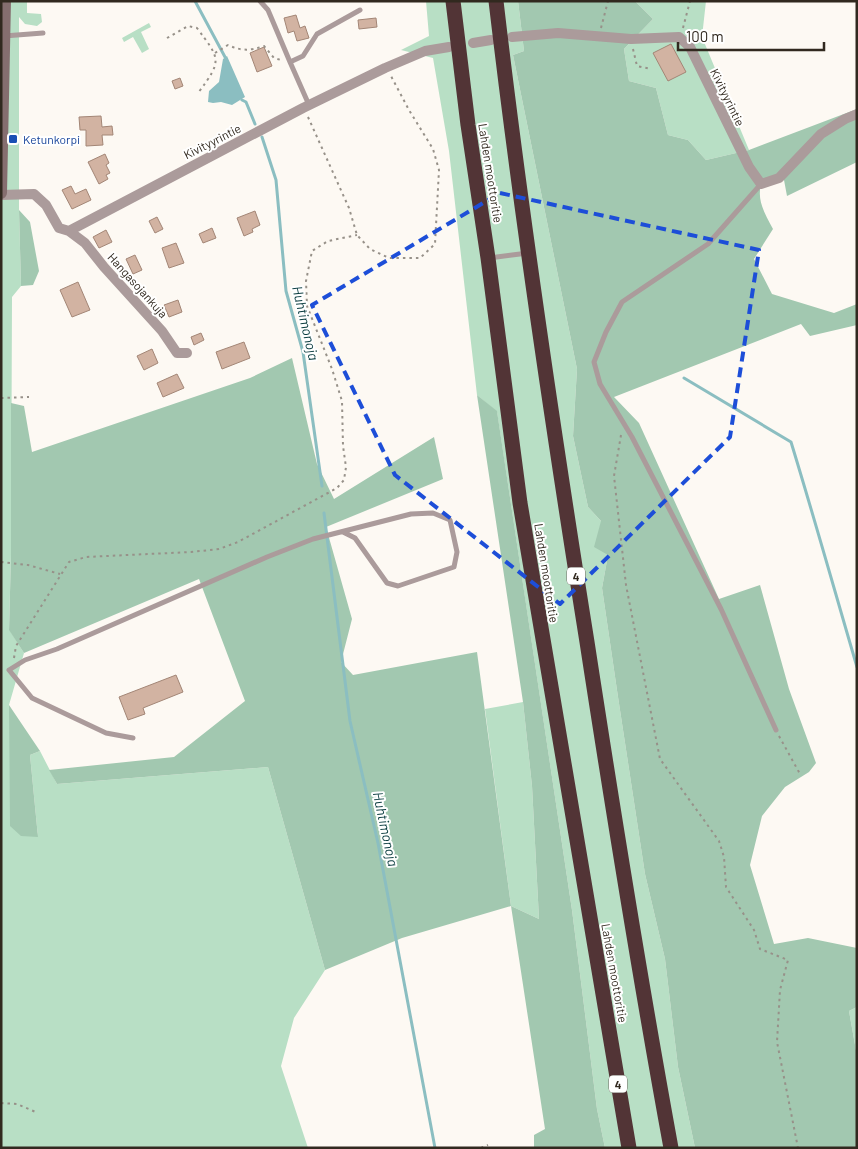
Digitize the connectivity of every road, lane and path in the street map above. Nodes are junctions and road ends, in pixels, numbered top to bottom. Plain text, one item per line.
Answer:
1 (5, 1) edge
2 (260, 1) edge
3 (453, 1) edge
4 (496, 1) edge
5 (608, 1) edge
6 (690, 1) edge
7 (360, 10) dead end
8 (43, 33) dead end
9 (4, 36) junction
10 (599, 36) junction
11 (512, 37) dead end
12 (679, 37) junction
13 (167, 38) dead end
14 (631, 39) junction
15 (491, 40) dead end
16 (473, 43) dead end
17 (449, 47) dead end
18 (215, 53) junction
19 (290, 62) junction
20 (385, 68) junction
21 (651, 69) dead end
22 (198, 93) dead end
23 (306, 107) junction
24 (857, 114) edge
25 (761, 184) junction
26 (1, 194) edge
27 (69, 231) junction
28 (357, 235) junction
29 (528, 252) junction
30 (488, 258) junction
31 (187, 353) dead end
32 (28, 397) dead end
33 (1, 398) edge
34 (623, 422) junction
35 (343, 532) junction
36 (1, 562) edge
37 (60, 574) junction
38 (9, 670) junction
39 (776, 730) joint
40 (133, 738) dead end
41 (800, 774) dead end
42 (1, 1103) edge
43 (38, 1113) dead end
44 (488, 1145) dead end
45 (481, 1148) edge
46 (629, 1148) edge
47 (670, 1148) edge
48 (798, 1148) edge

1 - 9 main road
2 - 19 lane
3 - 30 highway, Lahden moottoritie / 4
4 - 29 highway, Lahden moottoritie / 4
5 - 10 path
6 - 12 path
7 - 19 lane
8 - 9 lane
9 - 26 main road
10 - 11 street
10 - 14 street
12 - 14 street
12 - 25 street, Kivityyrintie
13 - 18 path
14 - 21 path
15 - 16 street
17 - 20 street, Kivityyrintie
18 - 19 path
18 - 22 path
19 - 23 lane
20 - 23 street, Kivityyrintie
20 - 28 path
23 - 27 street, Kivityyrintie
23 - 28 path
24 - 25 street
25 - 34 lane
26 - 27 street
27 - 31 street, Hangasojankuja
28 - 37 path
29 - 30 lane
29 - 47 highway, Lahden moottoritie / 4
30 - 46 highway, Lahden moottoritie / 4
32 - 33 path
34 - 39 lane
34 - 48 path
35 - 35 lane
35 - 38 lane
36 - 37 path
37 - 38 path
38 - 40 lane
39 - 41 path
42 - 43 path
44 - 45 path

